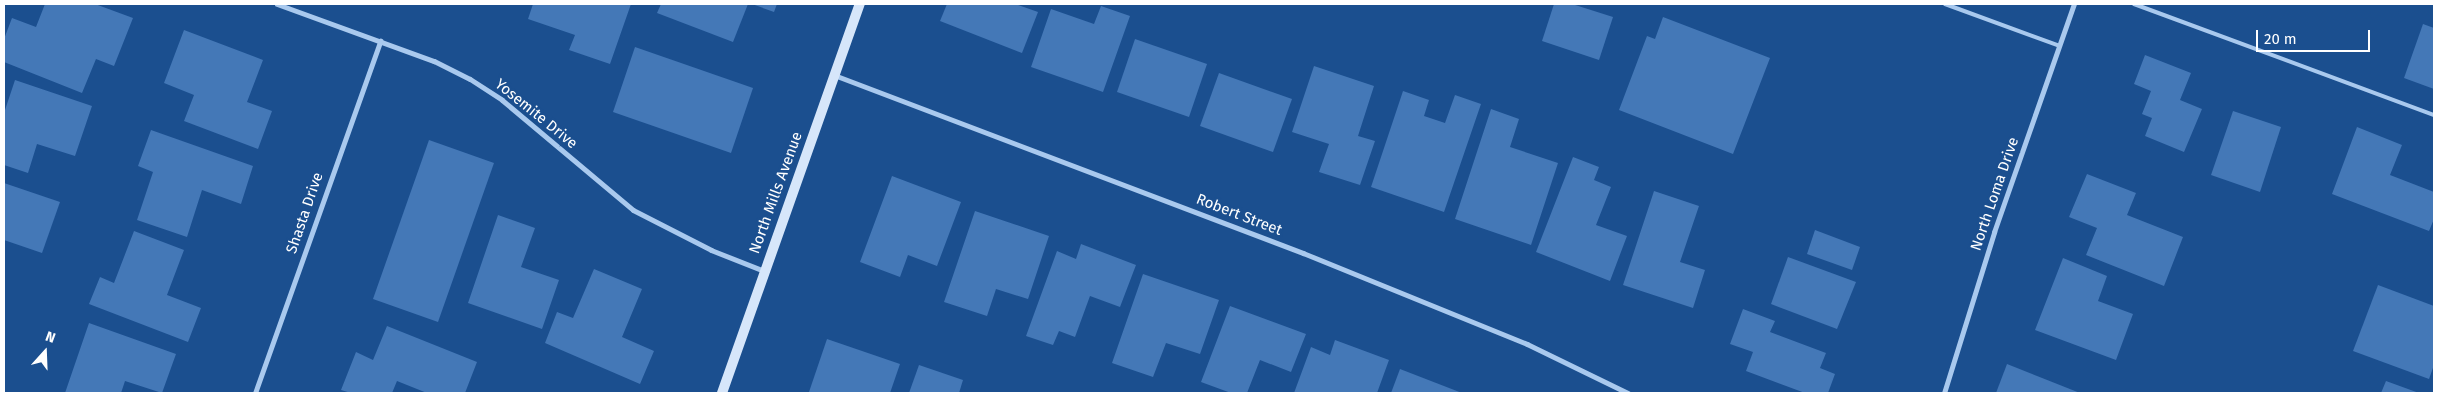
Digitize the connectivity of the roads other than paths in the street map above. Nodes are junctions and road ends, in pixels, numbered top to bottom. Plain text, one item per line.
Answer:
1 (277, 4) edge
2 (860, 4) edge
3 (1945, 4) edge
4 (2074, 4) edge
5 (2134, 4) edge
6 (380, 41) junction
7 (2060, 46) junction
8 (834, 75) junction
9 (2434, 115) edge
10 (764, 271) junction
11 (255, 393) edge
12 (722, 393) edge
13 (1628, 393) edge
14 (1944, 393) edge

1 - 6 street, Yosemite Drive
2 - 8 street, North Mills Avenue
3 - 7 lane
4 - 7 street, North Loma Drive
5 - 9 lane
6 - 10 street, Yosemite Drive
6 - 11 street, Shasta Drive
7 - 14 street, North Loma Drive
8 - 10 street, North Mills Avenue
8 - 13 street, Robert Street
10 - 12 street, North Mills Avenue

